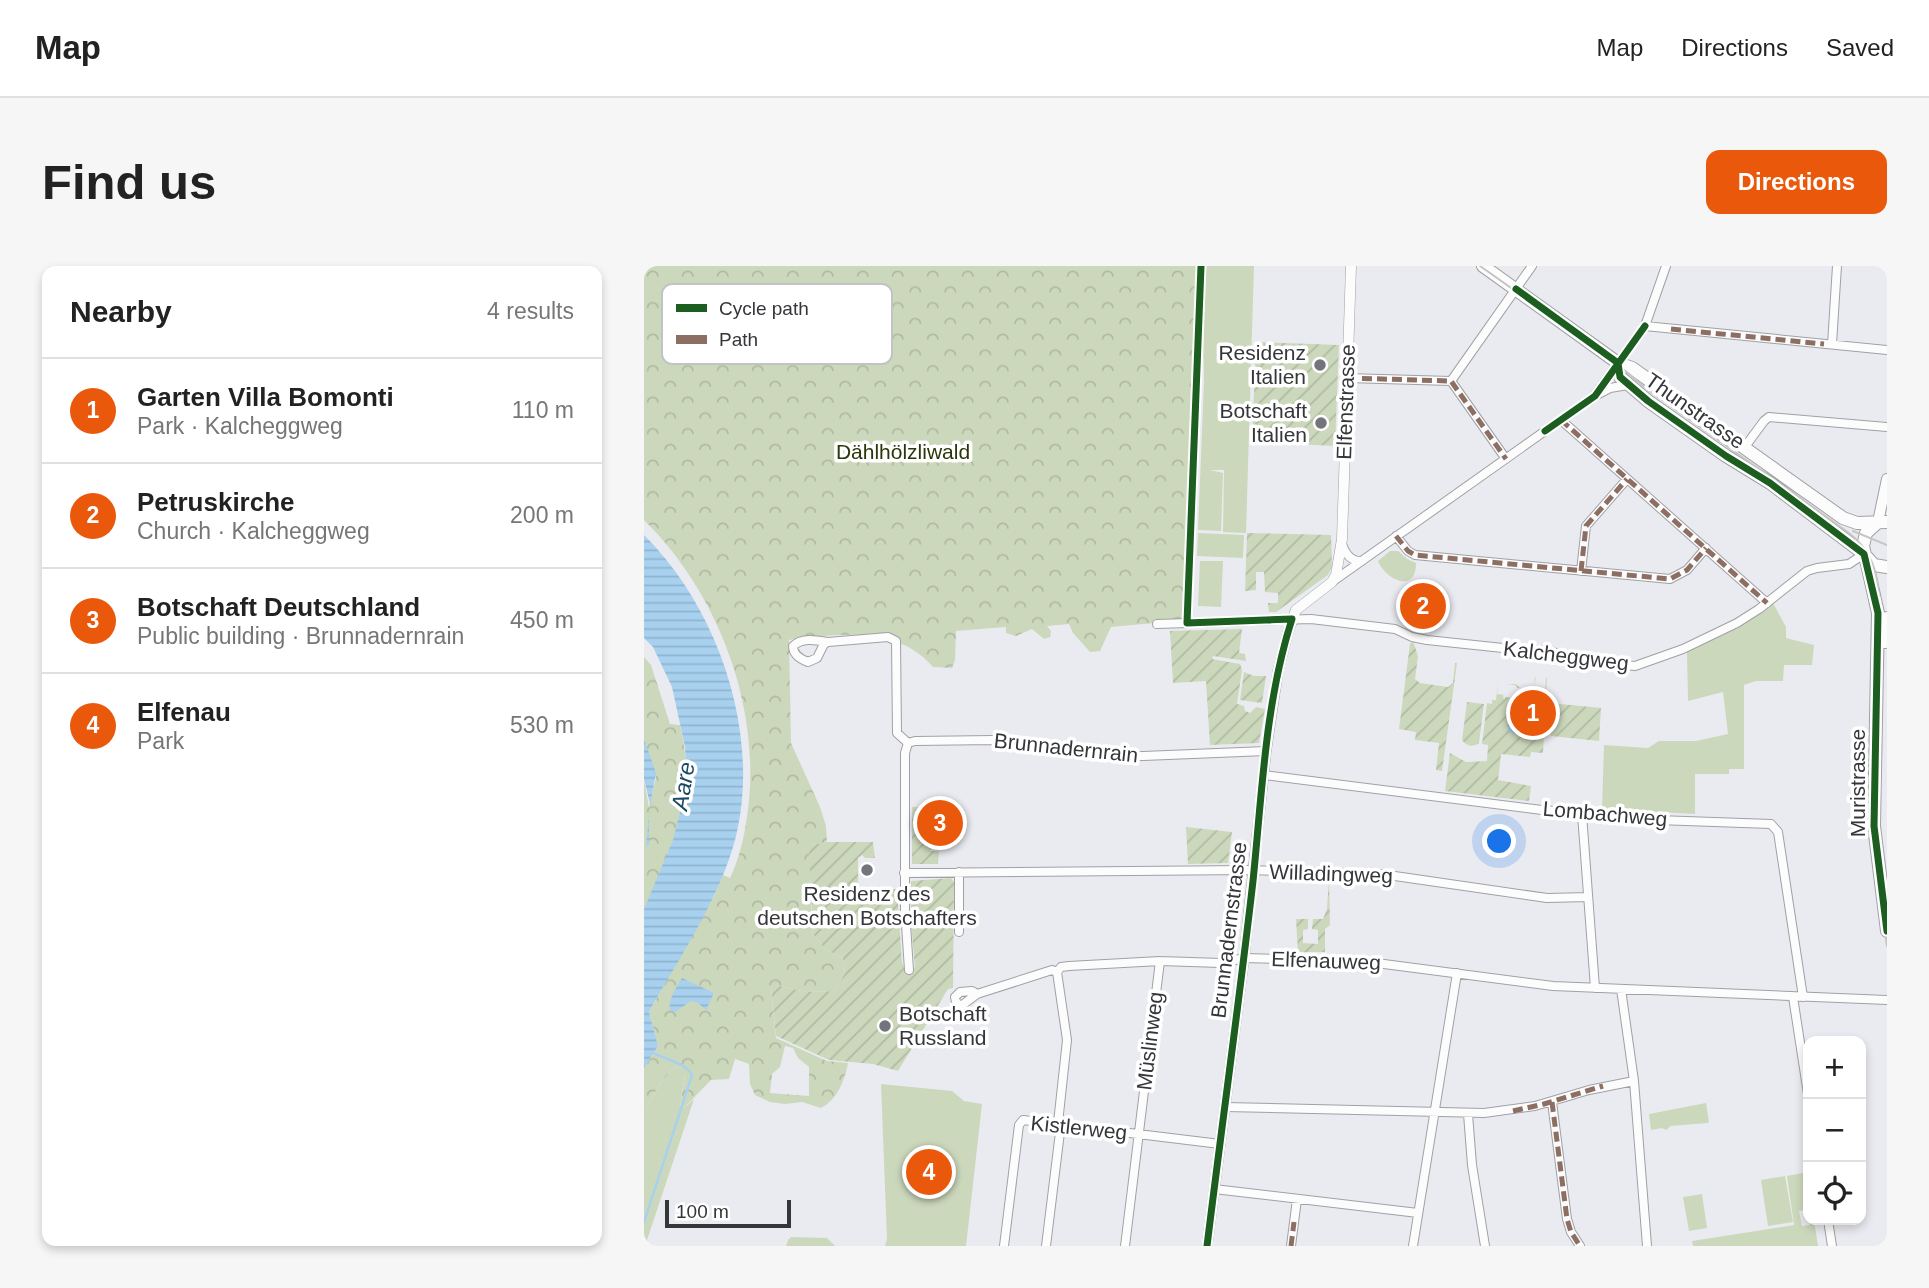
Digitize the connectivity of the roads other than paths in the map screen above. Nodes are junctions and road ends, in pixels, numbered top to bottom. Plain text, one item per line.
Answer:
1 (1351, 266) edge
2 (1483, 266) edge
3 (1532, 266) edge
4 (1665, 266) edge
5 (1837, 266) edge
6 (1516, 289) junction
7 (1645, 326) junction
8 (1832, 345) junction
9 (1887, 350) edge
10 (1618, 363) junction
11 (1347, 378) junction
12 (1451, 381) junction
13 (1628, 385) junction
14 (1593, 397) junction
15 (1561, 420) junction
16 (1887, 427) edge
17 (1745, 448) junction
18 (1506, 459) junction
19 (1887, 478) edge
20 (1627, 479) junction
21 (1886, 497) edge
22 (1883, 522) edge
23 (1396, 536) junction
24 (1342, 539) junction
25 (1706, 548) junction
26 (1864, 554) junction
27 (1362, 561) junction
28 (1887, 567) edge
29 (1581, 571) junction
30 (1332, 582) junction
31 (1767, 603) junction
32 (1887, 618) edge
33 (1292, 619) junction
34 (1157, 624) dead end
35 (828, 642) dead end
36 (1877, 676) junction
37 (908, 743) junction
38 (1266, 751) junction
39 (1264, 775) junction
40 (1582, 814) junction
41 (1254, 870) junction
42 (959, 872) junction
43 (904, 873) junction
44 (1588, 897) junction
45 (1887, 931) edge
46 (959, 932) dead end
47 (1244, 958) junction
48 (1160, 961) junction
49 (909, 970) dead end
50 (1057, 972) junction
51 (1457, 973) junction
52 (1595, 988) junction
53 (1621, 989) junction
54 (977, 994) dead end
55 (1793, 997) junction
56 (1804, 997) junction
57 (1887, 1000) edge
58 (1803, 1062) edge
59 (1634, 1081) junction
60 (1552, 1102) junction
61 (1225, 1107) junction
62 (1436, 1111) junction
63 (1468, 1114) junction
64 (1059, 1124) junction
65 (1139, 1134) junction
66 (1220, 1144) junction
67 (1214, 1189) junction
68 (1297, 1199) junction
69 (1418, 1213) junction
70 (1829, 1225) edge
71 (1004, 1246) edge
72 (1046, 1246) edge
73 (1125, 1246) edge
74 (1207, 1246) edge
75 (1292, 1246) edge
76 (1413, 1246) edge
77 (1485, 1246) edge
78 (1580, 1246) edge
79 (1647, 1246) edge
80 (1832, 1246) edge

1 - 11 street, Elfenstrasse
2 - 6 main road, Thunstrasse
3 - 6 street
4 - 7 street, Brunnadernstrasse
5 - 8 street
6 - 10 main road, Thunstrasse
6 - 12 street
7 - 8 street
7 - 10 street, Brunnadernstrasse
8 - 9 street
10 - 13 main road, Thunstrasse
10 - 14 street, Brunnadernstrasse
10 - 17 main road, Thunstrasse
11 - 12 street
11 - 24 street, Elfenstrasse
12 - 18 street
13 - 14 street, Brunnadernstrasse
13 - 26 main road, Thunstrasse
14 - 15 street, Brunnadernstrasse
15 - 18 street, Brunnadernstrasse
15 - 20 street
16 - 17 street
17 - 22 main road, Thunstrasse
18 - 23 street, Brunnadernstrasse
19 - 21 main road
20 - 25 street
20 - 29 street
21 - 22 main road
22 - 26 main road
23 - 27 street, Brunnadernstrasse
23 - 29 street
24 - 27 street
24 - 30 street, Elfenstrasse
25 - 29 street
25 - 31 street
26 - 28 main road, Thunstrasse
26 - 31 street, Kalcheggweg
26 - 36 main road, Muristrasse
27 - 30 street, Brunnadernstrasse
30 - 33 street, Brunnadernstrasse
31 - 33 street, Kalcheggweg
32 - 36 main road, Muristrasse
33 - 34 street, Kalcheggweg
33 - 38 street, Brunnadernstrasse
35 - 37 street
36 - 45 main road, Muristrasse
37 - 38 street, Brunnadernrain
37 - 43 street
38 - 39 street, Brunnadernstrasse
39 - 40 street, Lombachweg
39 - 41 street, Brunnadernstrasse
40 - 44 street
40 - 56 street, Lombachweg
41 - 42 street, Willadingweg
41 - 44 street, Willadingweg
41 - 47 street, Brunnadernstrasse
42 - 43 street, Willadingweg
42 - 46 street
43 - 49 street
44 - 52 street
47 - 48 street, Elfenauweg
47 - 51 street, Elfenauweg
47 - 61 street, Brunnadernstrasse
48 - 50 street, Elfenauweg
48 - 65 street, Müslinweg
50 - 54 street, Elfenauweg
50 - 64 street
51 - 52 street, Elfenauweg
51 - 62 street
52 - 53 street, Elfenauweg
53 - 55 street, Elfenauweg
53 - 59 street
55 - 56 street, Elfenauweg
55 - 58 street
56 - 57 street, Elfenauweg
59 - 60 street
59 - 79 street
60 - 63 street
60 - 78 street
61 - 62 street
61 - 66 street, Brunnadernstrasse
62 - 63 street
62 - 69 street
63 - 77 street
64 - 65 street, Kistlerweg
64 - 71 street, Kistlerweg
64 - 72 street
65 - 66 street, Kistlerweg
65 - 73 street, Müslinweg
66 - 67 street, Brunnadernstrasse
67 - 68 street
67 - 74 street, Brunnadernstrasse
68 - 69 street
68 - 75 street
69 - 76 street
70 - 80 street

